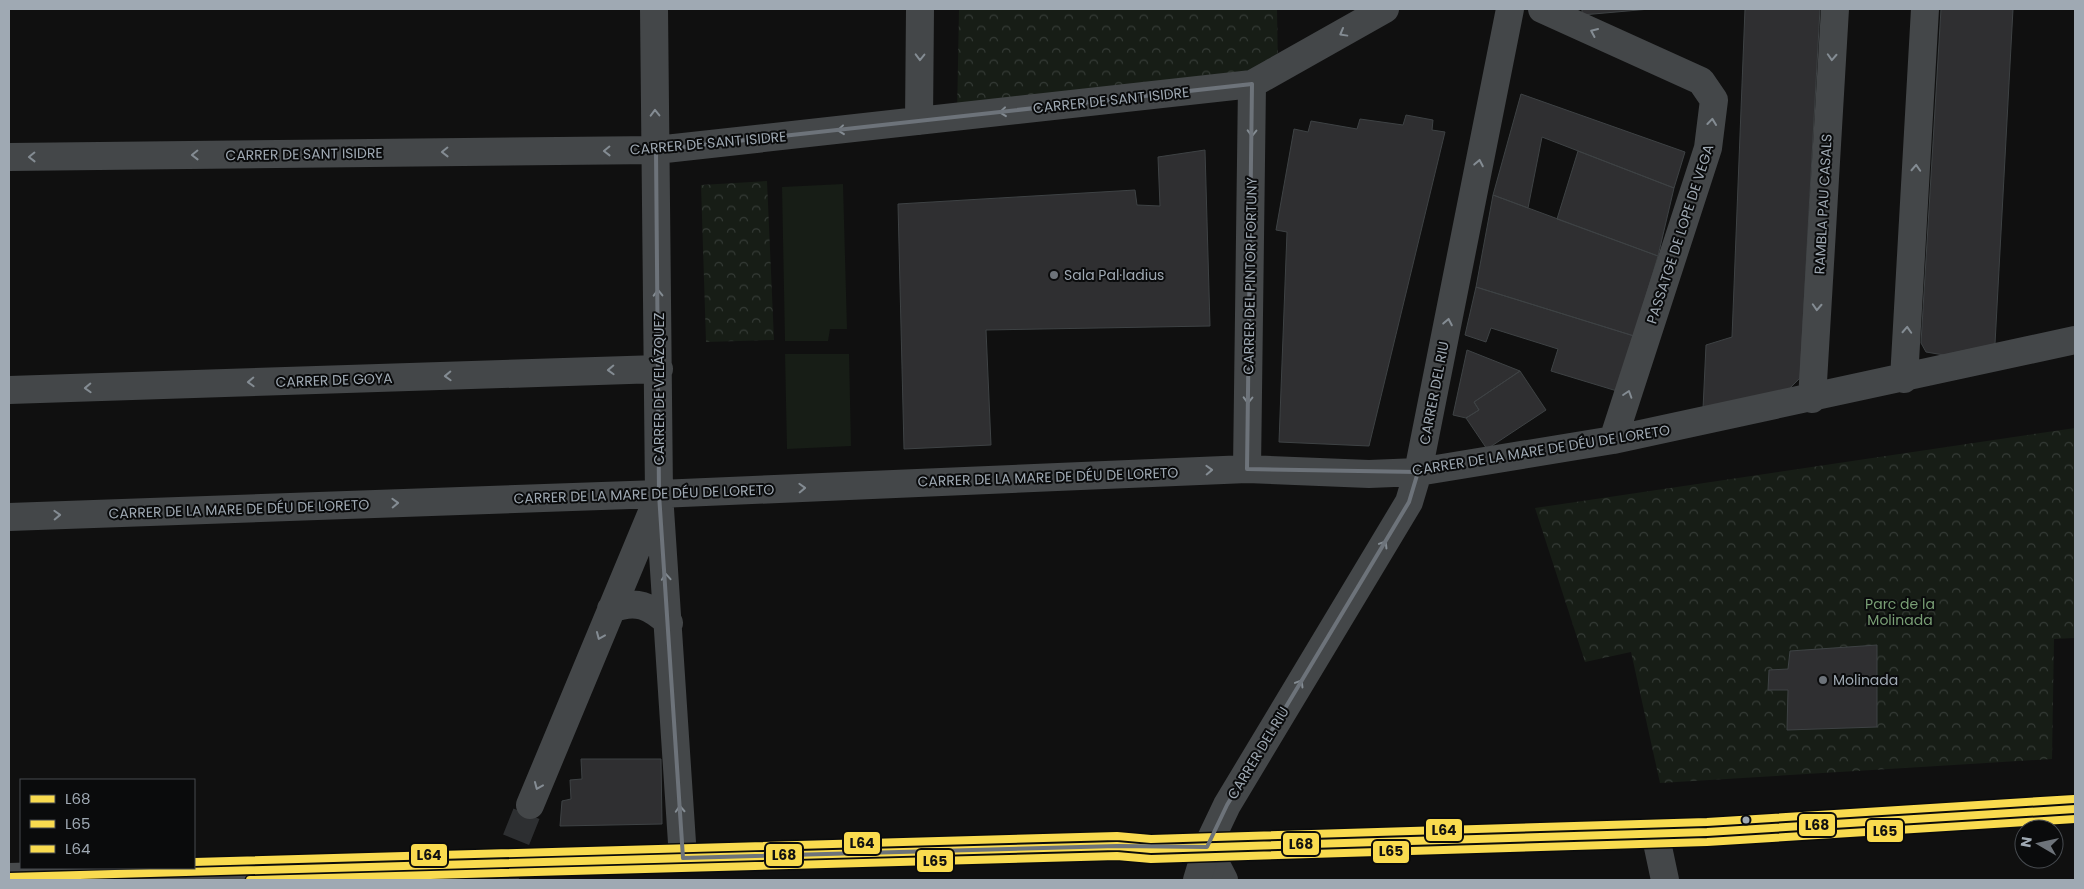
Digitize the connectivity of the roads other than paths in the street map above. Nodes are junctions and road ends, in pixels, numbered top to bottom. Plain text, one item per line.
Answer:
1 (654, 9) edge
2 (920, 9) edge
3 (1385, 9) edge
4 (1510, 9) edge
5 (1542, 9) edge
6 (1835, 9) edge
7 (1925, 9) edge
8 (1252, 84) junction
9 (919, 121) junction
10 (656, 150) junction
11 (9, 157) edge
12 (2075, 340) edge
13 (659, 369) junction
14 (1904, 379) junction
15 (9, 390) edge
16 (1812, 399) junction
17 (1613, 440) junction
18 (1248, 469) junction
19 (1418, 472) junction
20 (659, 494) junction
21 (9, 517) edge
22 (611, 609) junction
23 (669, 623) junction
24 (530, 805) tunnel mouth
25 (2075, 810) edge
26 (1655, 833) junction
27 (1207, 847) junction
28 (683, 858) junction
29 (468, 872) edge
30 (9, 877) edge
31 (1197, 880) edge
32 (1224, 880) edge
33 (1665, 880) edge

10 -> 1 street, CARRER DE VELÁZQUEZ
2 -> 9 street
3 -> 8 street, CARRER DE SANT ISIDRE
19 -> 4 street, CARRER DEL RIU
17 -> 5 street, PASSATGE DE LOPE DE VEGA
6 -> 16 street, RAMBLA PAU CASALS
14 -> 7 street
8 -> 9 street, CARRER DE SANT ISIDRE
8 -> 18 street, CARRER DEL PINTOR FORTUNY
9 -> 10 street, CARRER DE SANT ISIDRE
10 -> 11 street, CARRER DE SANT ISIDRE
13 -> 10 street, CARRER DE VELÁZQUEZ
12 - 14 street, CARRER DE LA MARE DE DÉU DE LORETO
13 -> 15 street, CARRER DE GOYA
13 - 20 street, CARRER DE VELÁZQUEZ
14 - 16 street, CARRER DE LA MARE DE DÉU DE LORETO
16 - 17 street, CARRER DE LA MARE DE DÉU DE LORETO
17 - 19 street, CARRER DE LA MARE DE DÉU DE LORETO
18 - 19 street, CARRER DE LA MARE DE DÉU DE LORETO
20 -> 18 street, CARRER DE LA MARE DE DÉU DE LORETO
27 -> 19 street, CARRER DEL RIU
21 -> 20 street, CARRER DE LA MARE DE DÉU DE LORETO
20 - 22 street
23 -> 20 street, CARRER DE VELÁZQUEZ
22 - 23 street
22 -> 24 street
28 -> 23 street, CARRER DE VELÁZQUEZ
25 - 26 main road
26 - 27 main road
26 - 33 street
27 - 28 main road
27 - 31 street, CARRER DEL RIU
27 - 32 street
28 - 29 main road
29 - 30 main road

